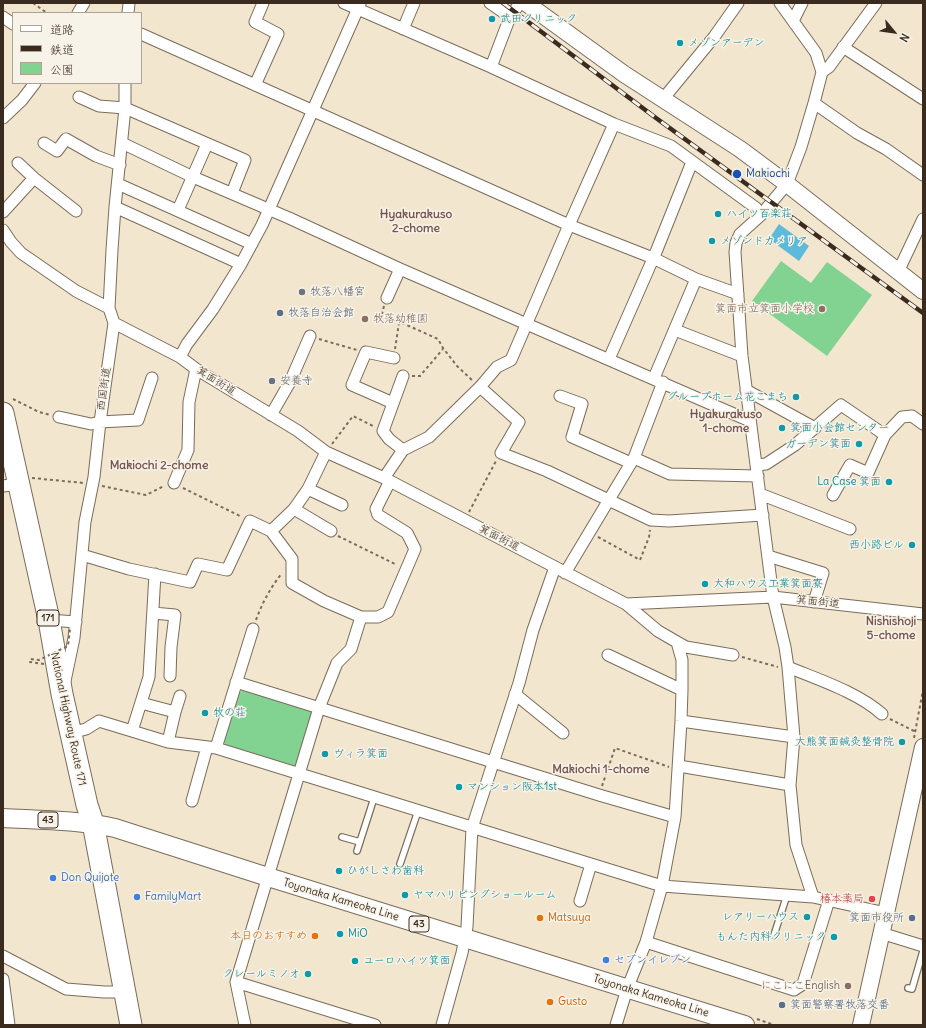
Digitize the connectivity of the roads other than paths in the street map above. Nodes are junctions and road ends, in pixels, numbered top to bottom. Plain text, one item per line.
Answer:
1 (84, 3) edge
2 (263, 3) edge
3 (344, 3) edge
4 (414, 3) edge
5 (490, 3) edge
6 (520, 3) edge
7 (526, 3) edge
8 (738, 3) edge
9 (780, 3) edge
10 (802, 3) edge
11 (876, 3) edge
12 (359, 6) edge
13 (79, 12) edge
14 (3, 16) edge
15 (510, 17) junction
16 (793, 20) junction
17 (12, 23) edge
18 (403, 29) junction
19 (142, 34) edge
20 (843, 47) junction
21 (491, 67) junction
22 (822, 72) junction
23 (34, 84) edge
24 (125, 84) edge
25 (255, 85) junction
26 (79, 97) dead end
27 (663, 99) junction
28 (923, 99) edge
29 (814, 103) junction
30 (125, 108) junction
31 (312, 111) junction
32 (3, 118) edge
33 (614, 124) junction
34 (44, 143) dead end
35 (122, 143) junction
36 (207, 144) junction
37 (692, 162) junction
38 (18, 164) dead end
39 (120, 164) junction
40 (923, 175) edge
41 (193, 176) junction
42 (34, 178) junction
43 (118, 184) junction
44 (787, 184) junction
45 (232, 193) junction
46 (115, 207) junction
47 (270, 209) junction
48 (178, 210) junction
49 (76, 211) dead end
50 (3, 212) edge
51 (760, 216) junction
52 (923, 219) edge
53 (569, 225) junction
54 (3, 230) edge
55 (252, 244) junction
56 (653, 258) junction
57 (241, 264) junction
58 (400, 269) junction
59 (898, 272) junction
60 (696, 279) junction
61 (923, 291) edge
62 (738, 294) junction
63 (387, 298) road end
64 (109, 308) junction
65 (114, 323) junction
66 (528, 324) junction
67 (675, 330) junction
68 (310, 336) road end
69 (742, 356) junction
70 (180, 357) junction
71 (394, 358) road end
72 (609, 359) junction
73 (196, 369) junction
74 (403, 376) road end
75 (152, 378) dead end
76 (659, 380) junction
77 (480, 388) junction
78 (746, 390) junction
79 (560, 396) dead end
80 (393, 403) junction
81 (8, 406) edge
82 (271, 414) junction
83 (59, 417) road end
84 (750, 421) junction
85 (100, 422) junction
86 (923, 424) edge
87 (815, 428) junction
88 (885, 435) junction
89 (403, 450) junction
90 (326, 452) junction
91 (633, 460) junction
92 (757, 471) junction
93 (387, 480) junction
94 (17, 483) edge
95 (174, 483) road end
96 (308, 489) junction
97 (760, 494) junction
98 (833, 495) dead end
99 (609, 500) junction
100 (342, 504) dead end
101 (294, 509) junction
102 (763, 516) junction
103 (850, 529) dead end
104 (271, 531) junction
105 (331, 531) road end
106 (82, 555) junction
107 (768, 556) junction
108 (560, 570) junction
109 (155, 574) junction
110 (773, 597) junction
111 (814, 602) junction
112 (626, 604) junction
113 (153, 613) junction
114 (923, 614) edge
115 (361, 617) junction
116 (49, 620) junction
117 (73, 626) junction
118 (253, 628) road end
119 (677, 642) junction
120 (608, 655) dead end
121 (733, 655) road end
122 (788, 669) junction
123 (170, 676) dead end
124 (236, 682) junction
125 (682, 690) junction
126 (62, 694) junction
127 (515, 694) junction
128 (180, 696) dead end
129 (141, 703) junction
130 (319, 708) junction
131 (175, 712) junction
132 (882, 714) road end
133 (681, 721) junction
134 (132, 731) junction
135 (70, 733) junction
136 (563, 734) dead end
137 (794, 737) junction
138 (168, 742) junction
139 (923, 747) edge
140 (212, 748) junction
141 (492, 762) junction
142 (679, 766) junction
143 (298, 774) junction
144 (790, 785) junction
145 (374, 798) junction
146 (192, 801) dead end
147 (418, 811) junction
148 (675, 817) junction
149 (3, 818) edge
150 (93, 823) junction
151 (472, 828) junction
152 (342, 837) dead end
153 (360, 842) junction
154 (357, 851) dead end
155 (400, 864) dead end
156 (591, 864) junction
157 (268, 877) junction
158 (662, 886) junction
159 (787, 895) junction
160 (813, 897) junction
161 (829, 900) junction
162 (580, 901) dead end
163 (886, 913) junction
164 (881, 933) junction
165 (774, 935) dead end
166 (464, 938) junction
167 (646, 942) junction
168 (923, 946) edge
169 (923, 951) edge
170 (3, 956) edge
171 (3, 978) edge
172 (236, 982) junction
173 (627, 988) junction
174 (908, 988) dead end
175 (124, 992) junction
176 (9, 1025) edge
177 (131, 1025) edge
178 (245, 1025) edge
179 (376, 1025) edge
180 (442, 1025) edge
181 (616, 1025) edge
182 (745, 1025) edge
183 (861, 1025) edge

1 - 13 street
2 - 25 street
3 - 12 street
4 - 18 street
5 - 15 street
6 - 15 street
7 - 27 street
8 - 27 street
9 - 16 street
10 - 16 street
11 - 20 street
12 - 18 street
12 - 31 street
14 - 17 street
15 - 21 street
16 - 22 street
18 - 21 street
19 - 25 street
20 - 22 street
20 - 28 street
21 - 33 street
22 - 29 street
23 - 32 street
24 - 30 street, 西国街道
25 - 31 street
26 - 30 street
27 - 44 street
29 - 40 street
29 - 44 street
30 - 35 street, 西国街道
30 - 36 street
31 - 47 street
31 - 53 street
33 - 37 street
33 - 53 street
34 - 39 street
35 - 39 street, 西国街道
35 - 41 street
36 - 41 street
36 - 45 street
37 - 51 street
37 - 56 street
38 - 42 street
39 - 43 street, 西国街道
41 - 45 street
41 - 48 street
42 - 49 street
42 - 50 street
43 - 46 street, 西国街道
43 - 48 street
44 - 51 street
44 - 59 street
45 - 47 street
46 - 57 street
46 - 64 street, 西国街道
47 - 55 street
47 - 58 street
48 - 55 street
51 - 62 street
52 - 59 street
53 - 56 street
53 - 66 street
54 - 64 street
55 - 57 street
56 - 60 street
56 - 72 street
57 - 70 street
58 - 63 street
58 - 66 street
59 - 61 street
60 - 62 street
60 - 67 street
62 - 69 street
64 - 65 street, 西国街道
65 - 70 street, 箕面街道
65 - 85 street, 西国街道
66 - 72 street
66 - 77 street
67 - 69 street
67 - 76 street
68 - 82 street
69 - 78 street
70 - 73 street, 箕面街道
71 - 80 street
72 - 76 street
73 - 82 street, 箕面街道
73 - 95 street
74 - 80 street
75 - 85 street
76 - 84 street
76 - 91 street
77 - 89 street
77 - 99 street
78 - 84 street
78 - 87 street
79 - 91 street
80 - 89 street
81 - 94 highway, National Highway Route 171 / 171
82 - 90 street, 箕面街道
83 - 85 street
84 - 92 street
85 - 106 street, 西国街道
86 - 88 street
87 - 88 street
87 - 92 street
88 - 98 street
89 - 93 street
90 - 93 street, 箕面街道
90 - 96 street
91 - 92 street
91 - 99 street
92 - 97 street
93 - 108 street, 箕面街道
93 - 115 street
94 - 116 highway, National Highway Route 171 / 171
96 - 100 street
96 - 101 street
97 - 102 street
97 - 103 street
99 - 102 street
99 - 108 street
101 - 104 street
101 - 105 street
102 - 107 street
104 - 109 street
104 - 115 street
106 - 109 street
106 - 117 street, 西国街道
107 - 110 street
107 - 111 street
108 - 112 street, 箕面街道
108 - 127 street
109 - 113 street
110 - 111 street, 箕面街道
110 - 112 street, 箕面街道
110 - 122 street
111 - 114 street, 箕面街道
112 - 119 street
113 - 123 street
113 - 129 street
115 - 130 street
116 - 117 street
116 - 126 highway, National Highway Route 171 / 171
117 - 126 street, 西国街道
118 - 124 street
119 - 121 street
119 - 125 street
120 - 125 street
122 - 132 street
122 - 137 street
124 - 130 street
124 - 140 street
125 - 133 street
126 - 135 highway, National Highway Route 171 / 171
127 - 136 street
127 - 141 street
128 - 131 street
129 - 131 street
129 - 134 street
130 - 141 street
130 - 143 street
131 - 138 street
133 - 137 street
133 - 142 street
134 - 135 street
134 - 138 street
135 - 150 highway, National Highway Route 171 / 171
137 - 144 street
138 - 140 street
139 - 163 street
140 - 143 street
140 - 146 street
141 - 148 street
141 - 151 street
142 - 144 street
142 - 148 street
143 - 145 street
143 - 157 street
144 - 160 street
145 - 147 street
145 - 153 lane
147 - 151 street
147 - 155 lane
148 - 158 street
149 - 150 main road, Toyonaka Kameoka Line / 43
150 - 157 main road, Toyonaka Kameoka Line / 43
150 - 175 highway, National Highway Route 171 / 171
151 - 156 street
151 - 166 street
152 - 153 lane
153 - 154 lane
156 - 158 street
156 - 162 street
157 - 166 main road, Toyonaka Kameoka Line / 43
157 - 172 street
158 - 159 street
158 - 167 street
159 - 160 street
159 - 165 lane
160 - 161 street
161 - 163 street
161 - 167 street
163 - 164 street
164 - 168 street
164 - 183 street
166 - 173 main road, Toyonaka Kameoka Line / 43
166 - 180 street
167 - 173 street
169 - 174 lane
170 - 175 street
171 - 176 street
172 - 178 street
172 - 179 street
173 - 181 street
173 - 182 main road, Toyonaka Kameoka Line / 43
175 - 177 highway, National Highway Route 171 / 171

